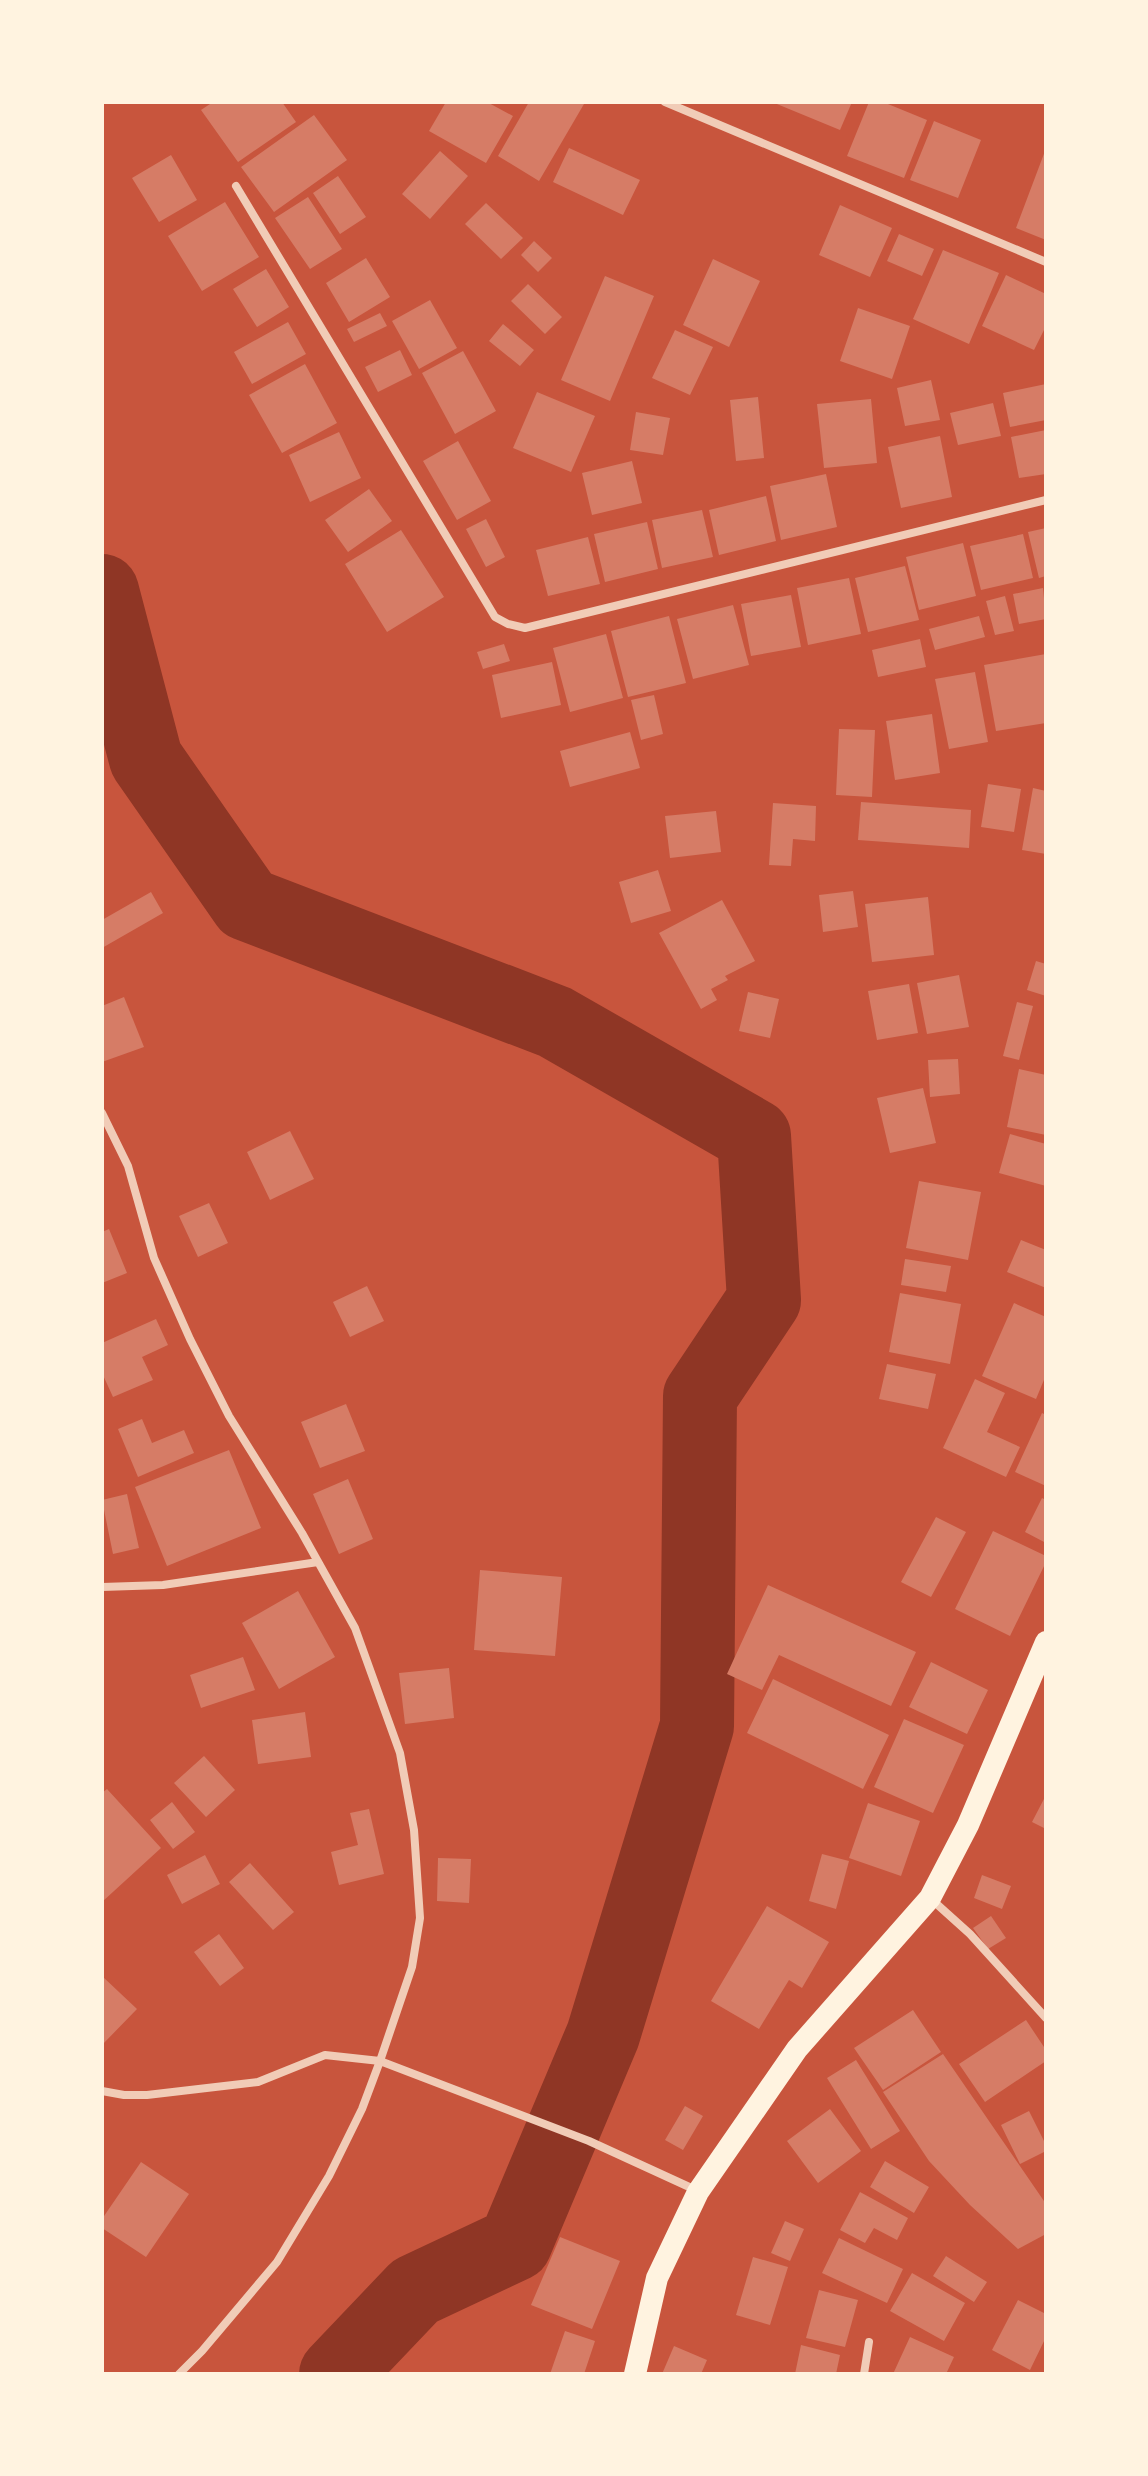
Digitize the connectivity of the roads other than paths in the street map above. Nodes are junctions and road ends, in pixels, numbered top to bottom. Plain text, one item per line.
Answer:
1 (665, 102) edge
2 (236, 186) dead end
3 (1046, 262) edge
4 (1046, 500) edge
5 (102, 1113) edge
6 (318, 1562) junction
7 (102, 1587) edge
8 (1046, 1642) edge
9 (930, 1898) junction
10 (1046, 2018) edge
11 (380, 2061) junction
12 (102, 2091) edge
13 (698, 2192) junction
14 (869, 2342) dead end
15 (179, 2374) edge
16 (635, 2374) edge
17 (864, 2374) edge

1 - 3 street
2 - 4 street
5 - 6 street
6 - 7 street
6 - 11 street
8 - 9 highway
9 - 10 street
9 - 13 highway
11 - 12 street
11 - 13 street
11 - 15 street
13 - 16 highway
14 - 17 street

